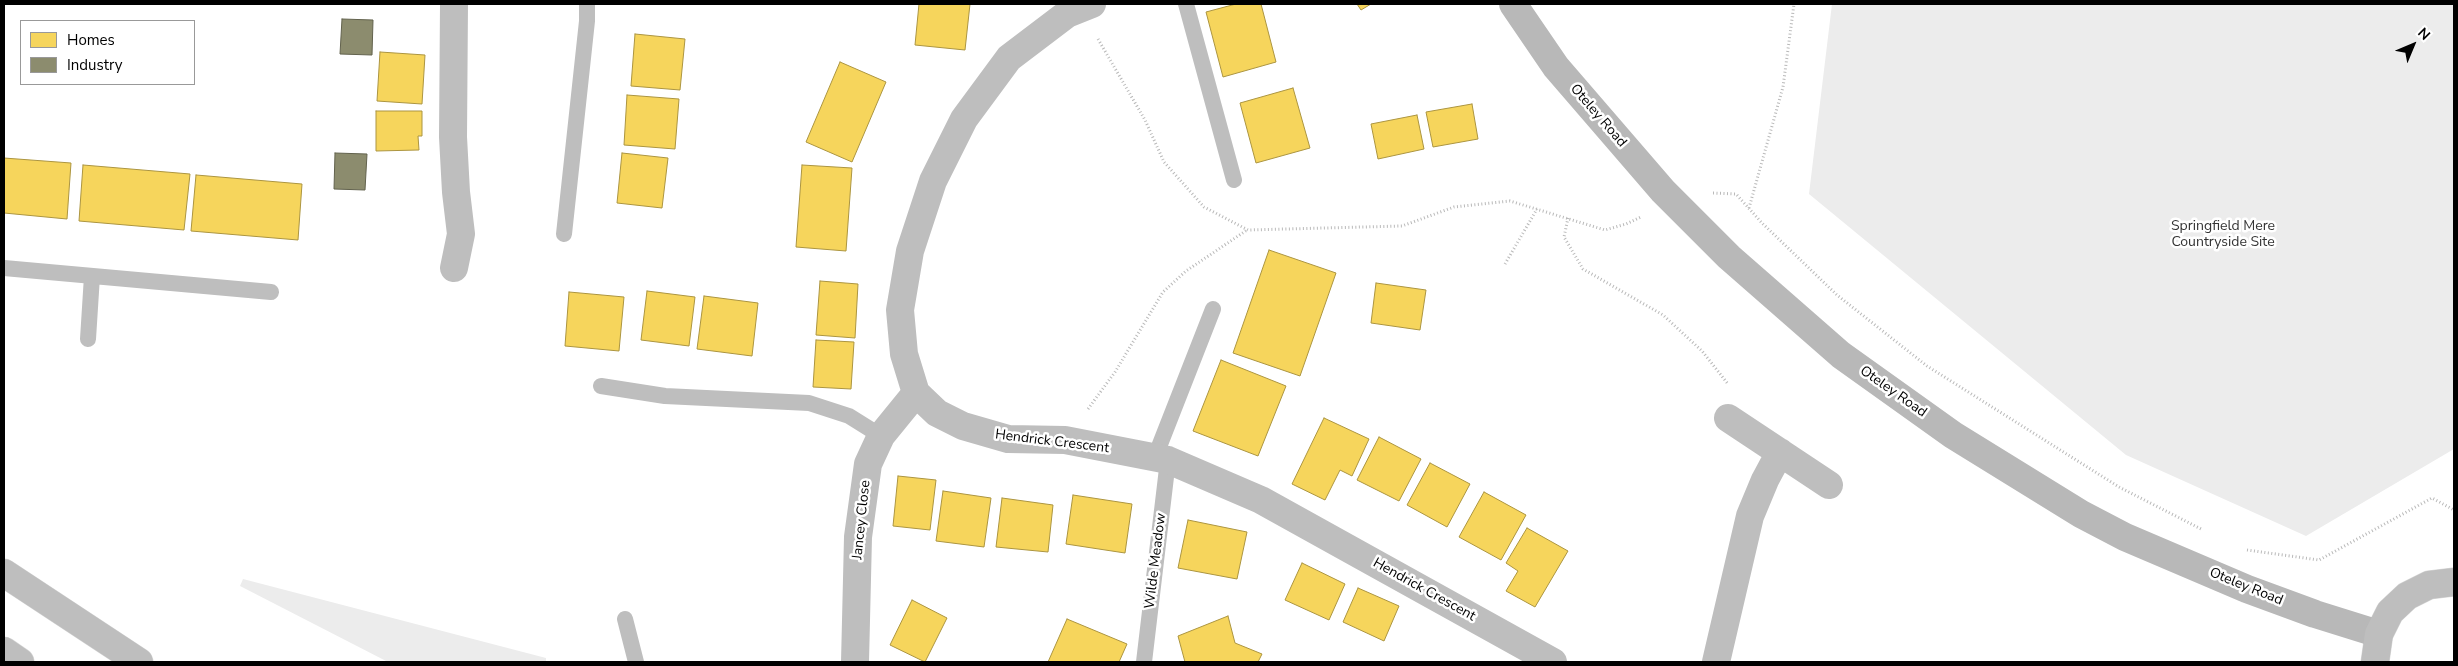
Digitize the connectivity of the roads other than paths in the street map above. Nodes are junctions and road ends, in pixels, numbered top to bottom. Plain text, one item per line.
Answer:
1 (454, 4) edge
2 (586, 4) edge
3 (1092, 4) edge
4 (1186, 4) edge
5 (1513, 4) edge
6 (1064, 9) edge
7 (1234, 180) dead end
8 (564, 234) dead end
9 (4, 268) edge
10 (454, 268) dead end
11 (92, 276) junction
12 (271, 292) dead end
13 (1212, 309) dead end
14 (88, 339) dead end
15 (601, 386) dead end
16 (916, 393) junction
17 (1728, 418) dead end
18 (882, 436) junction
19 (1780, 452) junction
20 (1162, 458) junction
21 (1829, 485) dead end
22 (4, 572) edge
23 (2454, 582) edge
24 (624, 619) dead end
25 (2379, 634) junction
26 (4, 651) edge
27 (20, 662) edge
28 (138, 662) edge
29 (636, 662) edge
30 (856, 662) edge
31 (1144, 662) edge
32 (1553, 662) edge
33 (1716, 662) edge
34 (2375, 662) edge

1 - 10 main road
2 - 8 lane
3 - 6 main road, Hendrick Crescent
4 - 7 lane
5 - 25 main road, Oteley Road
6 - 16 main road, Hendrick Crescent
9 - 11 lane
11 - 12 lane
11 - 14 lane
13 - 20 lane, Wilde Meadow
15 - 18 lane
16 - 18 main road, Jancey Close
16 - 20 main road, Hendrick Crescent
17 - 19 main road
18 - 30 main road, Jancey Close
19 - 21 main road
19 - 33 main road
20 - 31 lane, Wilde Meadow
20 - 32 main road, Hendrick Crescent
22 - 28 main road
23 - 25 main road
24 - 29 lane
25 - 34 main road
26 - 27 main road

